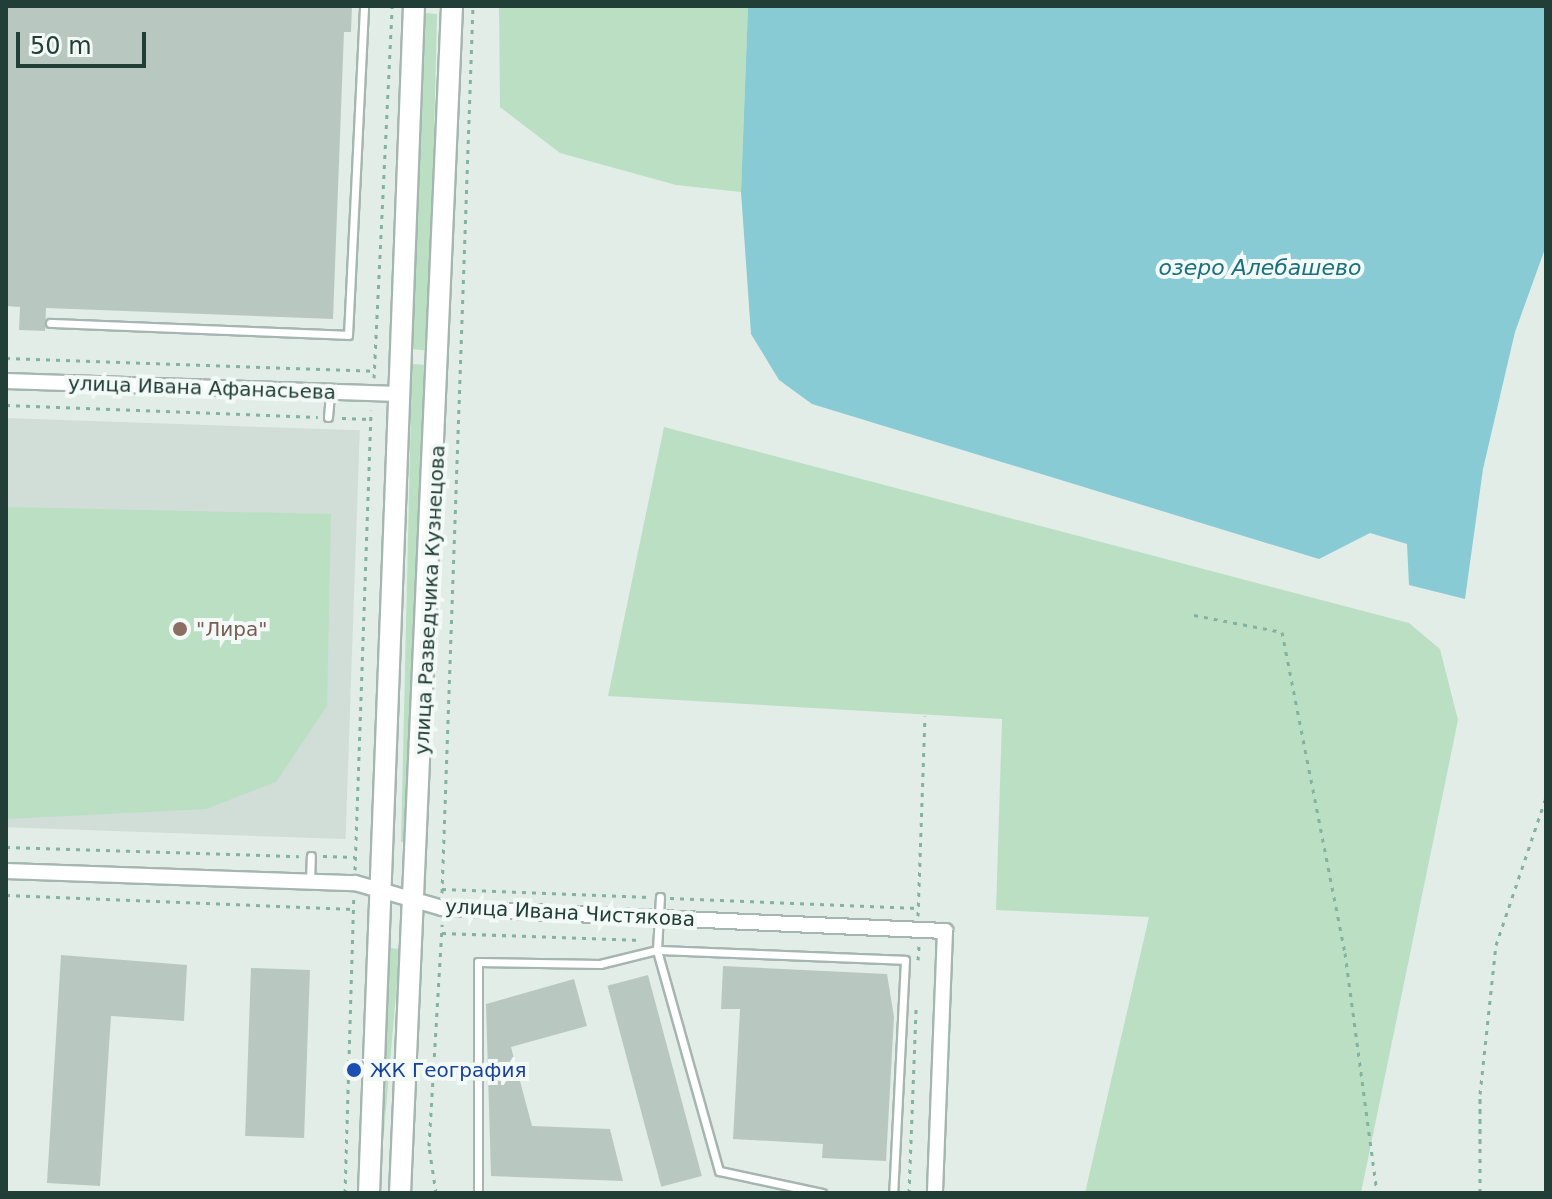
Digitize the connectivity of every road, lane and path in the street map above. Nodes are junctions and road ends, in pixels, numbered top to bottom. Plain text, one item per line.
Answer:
1 (364, 6) edge
2 (392, 6) edge
3 (473, 6) edge
4 (415, 11) edge
5 (450, 12) edge
6 (50, 323) dead end
7 (6, 358) edge
8 (376, 371) junction
9 (6, 381) edge
10 (330, 392) junction
11 (371, 393) junction
12 (399, 394) junction
13 (6, 405) edge
14 (328, 417) junction
15 (371, 419) junction
16 (1194, 615) dead end
17 (1546, 797) edge
18 (6, 847) edge
19 (311, 856) junction
20 (355, 857) junction
21 (6, 871) edge
22 (310, 881) junction
23 (355, 883) junction
24 (383, 887) junction
25 (442, 889) junction
26 (6, 895) edge
27 (660, 897) junction
28 (413, 898) junction
29 (442, 908) junction
30 (918, 908) dead end
31 (354, 909) junction
32 (659, 918) junction
33 (657, 950) junction
34 (345, 1193) edge
35 (369, 1193) edge
36 (400, 1193) edge
37 (436, 1193) edge
38 (478, 1193) edge
39 (822, 1193) edge
40 (893, 1193) edge
41 (935, 1193) edge
42 (1377, 1193) edge
43 (1480, 1193) edge

1 - 6 lane
2 - 8 path
3 - 25 path
4 - 12 main road, улица Разведчика Кузнецова
5 - 28 main road, улица Разведчика Кузнецова
7 - 8 path
8 - 11 path
9 - 10 street, улица Ивана Афанасьева
10 - 11 street, улица Ивана Афанасьева
10 - 14 lane
11 - 12 street, улица Ивана Афанасьева
11 - 15 path
12 - 24 main road, улица Разведчика Кузнецова
13 - 14 path
14 - 15 path
15 - 20 path
16 - 42 path
17 - 43 path
18 - 19 path
19 - 20 path
19 - 22 lane
20 - 23 path
21 - 22 street, улица Ивана Чистякова
22 - 23 street, улица Ивана Чистякова
23 - 24 street, улица Ивана Чистякова
23 - 31 path
24 - 28 street, улица Ивана Чистякова
24 - 35 main road, улица Разведчика Кузнецова
25 - 27 path
25 - 29 path
26 - 31 path
27 - 30 path
27 - 32 lane
28 - 29 street, улица Ивана Чистякова
28 - 36 main road, улица Разведчика Кузнецова
29 - 32 street, улица Ивана Чистякова
29 - 37 path
31 - 34 path
32 - 33 lane
32 - 41 street, улица Ивана Чистякова
33 - 38 lane
33 - 39 lane
33 - 40 lane

